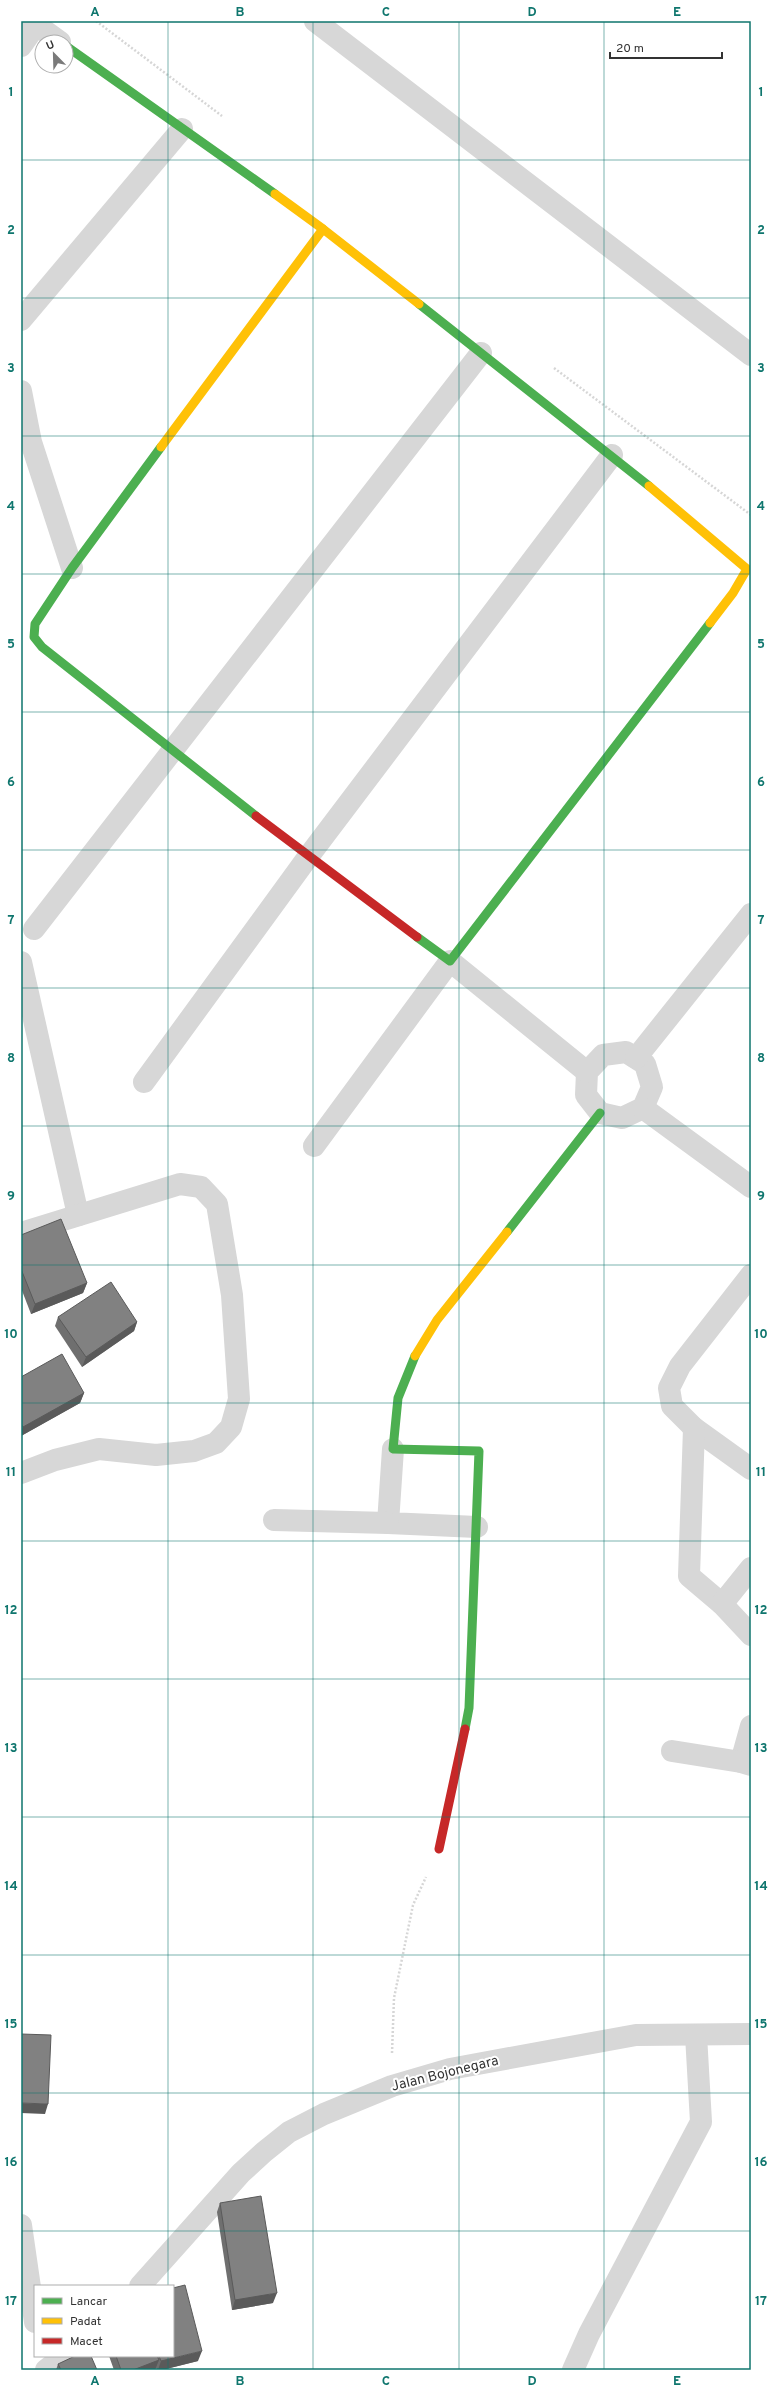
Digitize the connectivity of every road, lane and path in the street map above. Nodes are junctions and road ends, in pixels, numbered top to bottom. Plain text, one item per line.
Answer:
1 (315, 21) edge
2 (34, 23) edge
3 (49, 34) edge
4 (21, 46) edge
5 (74, 52) edge
6 (182, 129) junction
7 (323, 230) junction
8 (21, 320) edge
9 (481, 353) junction
10 (751, 355) edge
11 (21, 391) edge
12 (612, 455) junction
13 (72, 568) junction
14 (749, 571) edge
15 (174, 749) junction
16 (308, 857) junction
17 (751, 914) edge
18 (34, 928) dead end
19 (450, 961) junction
20 (21, 962) edge
21 (636, 1058) junction
22 (587, 1072) junction
23 (144, 1082) dead end
24 (643, 1108) junction
25 (600, 1113) junction
26 (314, 1146) dead end
27 (751, 1188) edge
28 (78, 1216) junction
29 (21, 1233) edge
30 (751, 1275) edge
31 (694, 1428) junction
32 (393, 1449) junction
33 (751, 1469) edge
34 (21, 1473) edge
35 (274, 1520) dead end
36 (388, 1523) junction
37 (477, 1527) junction
38 (751, 1568) edge
39 (722, 1604) junction
40 (751, 1635) edge
41 (751, 1726) edge
42 (672, 1751) dead end
43 (746, 1763) edge
44 (439, 1849) joint
45 (751, 2034) edge
46 (696, 2035) junction
47 (392, 2086) junction
48 (21, 2225) edge
49 (141, 2285) edge
50 (34, 2315) edge
51 (40, 2357) edge
52 (63, 2357) edge
53 (42, 2370) edge
54 (46, 2370) edge
55 (573, 2370) edge

1 - 10 street
2 - 3 street
2 - 4 street
5 - 6 street
6 - 7 street
6 - 8 street
7 - 9 street
7 - 13 street
9 - 12 street
9 - 15 street
11 - 13 street
12 - 14 street
12 - 16 street
13 - 15 street
14 - 19 street
15 - 16 street
15 - 18 street
16 - 19 street
16 - 23 street
17 - 21 street
19 - 22 street
19 - 26 street
20 - 28 street
21 - 22 street
21 - 24 street
22 - 25 street
24 - 25 street
24 - 27 street
25 - 32 street
28 - 29 street
28 - 34 street
30 - 31 street
31 - 33 street
31 - 39 street
32 - 36 street
32 - 37 street
35 - 36 street
36 - 37 street
37 - 44 street
38 - 39 street
39 - 40 street
41 - 43 street
42 - 43 street
44 - 47 path
45 - 46 street, Jalan Bojonegara
46 - 47 street, Jalan Bojonegara
46 - 55 street
47 - 49 street, Jalan Bojonegara
48 - 50 street
51 - 53 street
52 - 54 street

